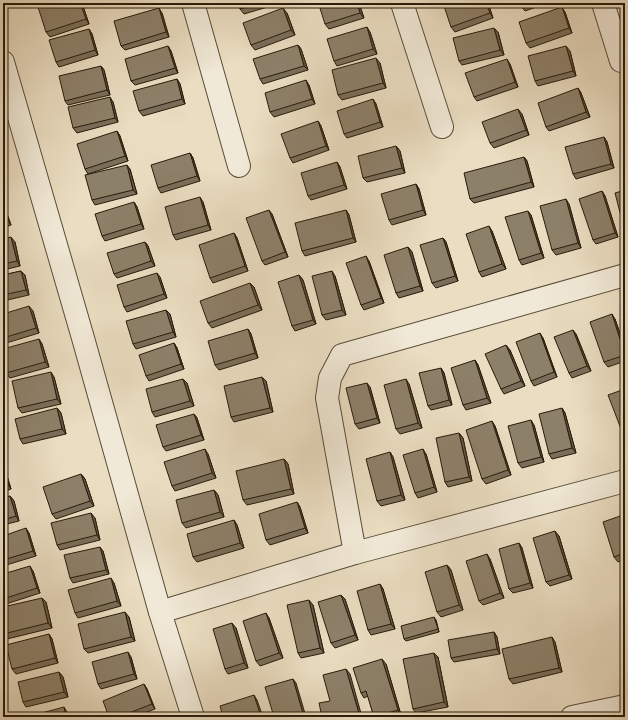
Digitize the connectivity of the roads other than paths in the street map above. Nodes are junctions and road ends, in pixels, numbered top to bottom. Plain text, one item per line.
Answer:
1 (193, 3) edge
2 (402, 3) edge
3 (604, 3) edge
4 (621, 61) dead end
5 (3, 62) edge
6 (6, 84) edge
7 (442, 127) dead end
8 (239, 166) dead end
9 (625, 275) edge
10 (625, 481) edge
11 (355, 553) junction
12 (160, 612) junction
13 (625, 706) edge
14 (193, 717) edge
15 (572, 717) edge

1 - 8 street
2 - 7 street
3 - 4 street
5 - 6 street
6 - 12 street
9 - 11 street
10 - 11 street
11 - 12 street
12 - 14 street
13 - 15 street

